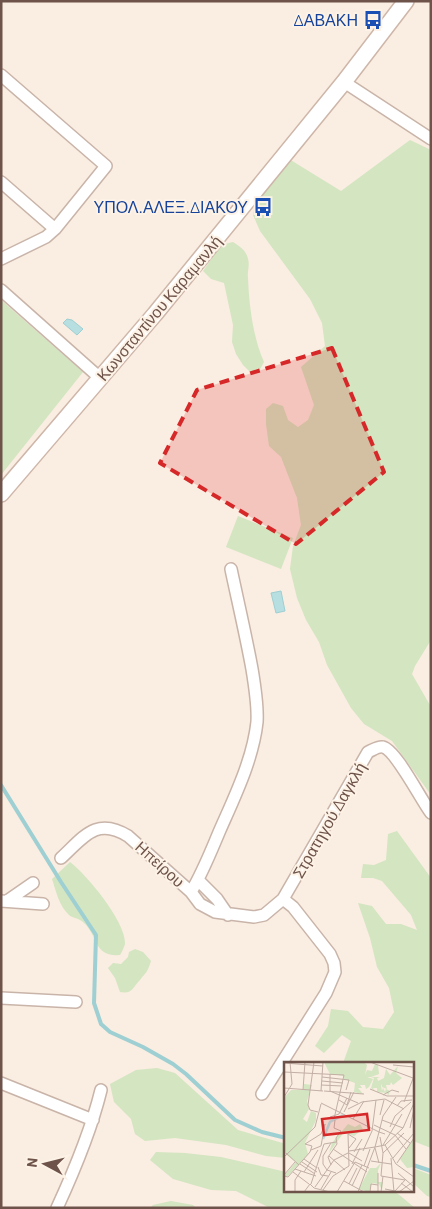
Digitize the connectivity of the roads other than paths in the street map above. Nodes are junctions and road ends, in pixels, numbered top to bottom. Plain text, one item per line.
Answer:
1 (406, 1) edge
2 (1, 75) edge
3 (344, 82) junction
4 (431, 139) edge
5 (1, 182) edge
6 (55, 229) junction
7 (1, 259) edge
8 (1, 290) edge
9 (100, 378) junction
10 (1, 494) edge
11 (231, 569) dead end
12 (431, 813) edge
13 (61, 858) dead end
14 (198, 880) junction
15 (33, 883) dead end
16 (191, 892) junction
17 (283, 899) junction
18 (4, 901) edge
19 (42, 904) dead end
20 (228, 915) junction
21 (264, 915) joint
22 (1, 998) edge
23 (76, 1002) dead end
24 (1, 1083) edge
25 (101, 1090) dead end
26 (262, 1094) dead end
27 (93, 1120) junction
28 (57, 1208) edge

1 - 3 main road, Κωνσταντίνου Καραμανλή
2 - 6 street
3 - 4 street
3 - 9 main road, Κωνσταντίνου Καραμανλή
5 - 6 street
6 - 7 street
8 - 9 street
9 - 10 main road, Κωνσταντίνου Καραμανλή
11 - 14 street
12 - 17 street, Στρατηγού Δαγκλή
13 - 16 street, Ηπείρου
14 - 16 street
14 - 20 street
15 - 18 street
16 - 20 street, Ηπείρου
17 - 21 street, Στρατηγού Δαγκλή
17 - 26 street
18 - 19 street
20 - 21 street, Ηπείρου
22 - 23 street
24 - 27 street
25 - 27 street
27 - 28 street

